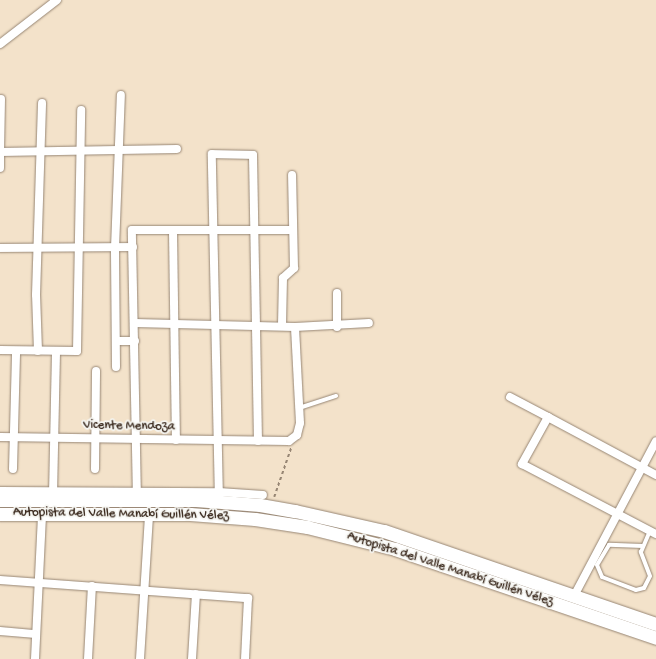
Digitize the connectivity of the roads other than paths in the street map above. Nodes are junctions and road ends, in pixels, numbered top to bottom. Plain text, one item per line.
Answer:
1 (57, 0) edge
2 (0, 44) edge
3 (121, 95) dead end
4 (2, 99) dead end
5 (42, 103) dead end
6 (81, 110) dead end
7 (178, 149) dead end
8 (121, 150) junction
9 (0, 152) edge
10 (41, 152) junction
11 (81, 152) junction
12 (0, 168) edge
13 (292, 175) dead end
14 (214, 230) junction
15 (254, 230) junction
16 (293, 230) junction
17 (173, 231) junction
18 (133, 247) junction
19 (0, 248) edge
20 (39, 248) junction
21 (115, 248) junction
22 (77, 249) junction
23 (337, 293) dead end
24 (135, 323) junction
25 (369, 323) dead end
26 (175, 324) junction
27 (216, 324) junction
28 (256, 325) junction
29 (282, 326) junction
30 (295, 327) junction
31 (337, 327) junction
32 (116, 341) junction
33 (135, 341) junction
34 (0, 350) edge
35 (16, 351) junction
36 (38, 351) junction
37 (56, 351) junction
38 (116, 367) dead end
39 (96, 371) dead end
40 (336, 396) dead end
41 (510, 397) dead end
42 (299, 408) junction
43 (548, 417) junction
44 (0, 437) edge
45 (15, 437) junction
46 (55, 438) junction
47 (96, 439) junction
48 (137, 440) junction
49 (176, 440) junction
50 (218, 440) junction
51 (258, 441) junction
52 (656, 442) edge
53 (642, 467) junction
54 (13, 469) dead end
55 (95, 469) dead end
56 (656, 474) edge
57 (0, 491) edge
58 (53, 495) junction
59 (263, 495) dead end
60 (137, 496) junction
61 (219, 497) junction
62 (0, 500) edge
63 (0, 514) edge
64 (42, 514) junction
65 (149, 514) junction
66 (617, 514) junction
67 (653, 532) edge
68 (643, 546) junction
69 (0, 580) edge
70 (38, 582) junction
71 (92, 586) junction
72 (144, 590) junction
73 (196, 594) junction
74 (574, 596) junction
75 (656, 624) edge
76 (0, 631) edge
77 (36, 634) junction
78 (656, 638) edge
79 (35, 659) edge
80 (88, 659) edge
81 (140, 659) edge
82 (192, 659) edge
83 (245, 659) edge

1 - 2 street
3 - 8 street
4 - 9 street
5 - 10 street
6 - 11 street
7 - 8 street
8 - 11 street
8 - 21 street
9 - 10 street
9 - 12 street
10 - 11 street
10 - 20 street
11 - 22 street
13 - 16 street
14 - 15 street
14 - 15 street
14 - 17 street
14 - 27 street
15 - 16 street
15 - 28 street
16 - 29 street
17 - 18 street
17 - 26 street
18 - 21 street
18 - 24 street
19 - 20 street
20 - 22 street
20 - 36 street
21 - 22 street
21 - 32 street
22 - 37 street
23 - 31 street
24 - 26 street
24 - 33 street
25 - 31 street
26 - 27 street
26 - 49 street
27 - 28 street
27 - 50 street
28 - 29 street
28 - 51 street
29 - 30 street
30 - 31 street
30 - 42 street
32 - 33 street
32 - 38 street
33 - 48 street
34 - 35 street
35 - 36 street
35 - 45 street
36 - 37 street
37 - 46 street
39 - 47 street
40 - 42 lane
41 - 43 street
42 - 51 street, Vicente Mendoza
43 - 53 street
43 - 66 street
44 - 45 street, Vicente Mendoza
45 - 46 street, Vicente Mendoza
45 - 54 street
46 - 47 street, Vicente Mendoza
46 - 58 street
47 - 48 street, Vicente Mendoza
47 - 55 street
48 - 49 street, Vicente Mendoza
48 - 60 street
49 - 50 street, Vicente Mendoza
50 - 51 street, Vicente Mendoza
50 - 61 street
52 - 53 street
53 - 56 street
53 - 66 street
57 - 58 street
58 - 60 main road, Autopista del Valle Manabí Guillén Vélez
58 - 62 main road, Autopista del Valle Manabí Guillén Vélez
59 - 61 street
60 - 61 main road, Autopista del Valle Manabí Guillén Vélez
61 - 74 main road, Autopista del Valle Manabí Guillén Vélez
63 - 64 main road, Autopista del Valle Manabí Guillén Vélez
64 - 65 main road, Autopista del Valle Manabí Guillén Vélez
64 - 70 street
65 - 72 street
65 - 78 main road, Autopista del Valle Manabí Guillén Vélez
66 - 67 street
66 - 74 street
67 - 68 lane
68 - 68 lane
69 - 70 street
70 - 71 street
70 - 77 street
71 - 72 street
71 - 80 street
72 - 73 street
72 - 81 street
73 - 82 street
73 - 83 street
74 - 75 main road, Autopista del Valle Manabí Guillén Vélez
76 - 77 street
77 - 79 street

